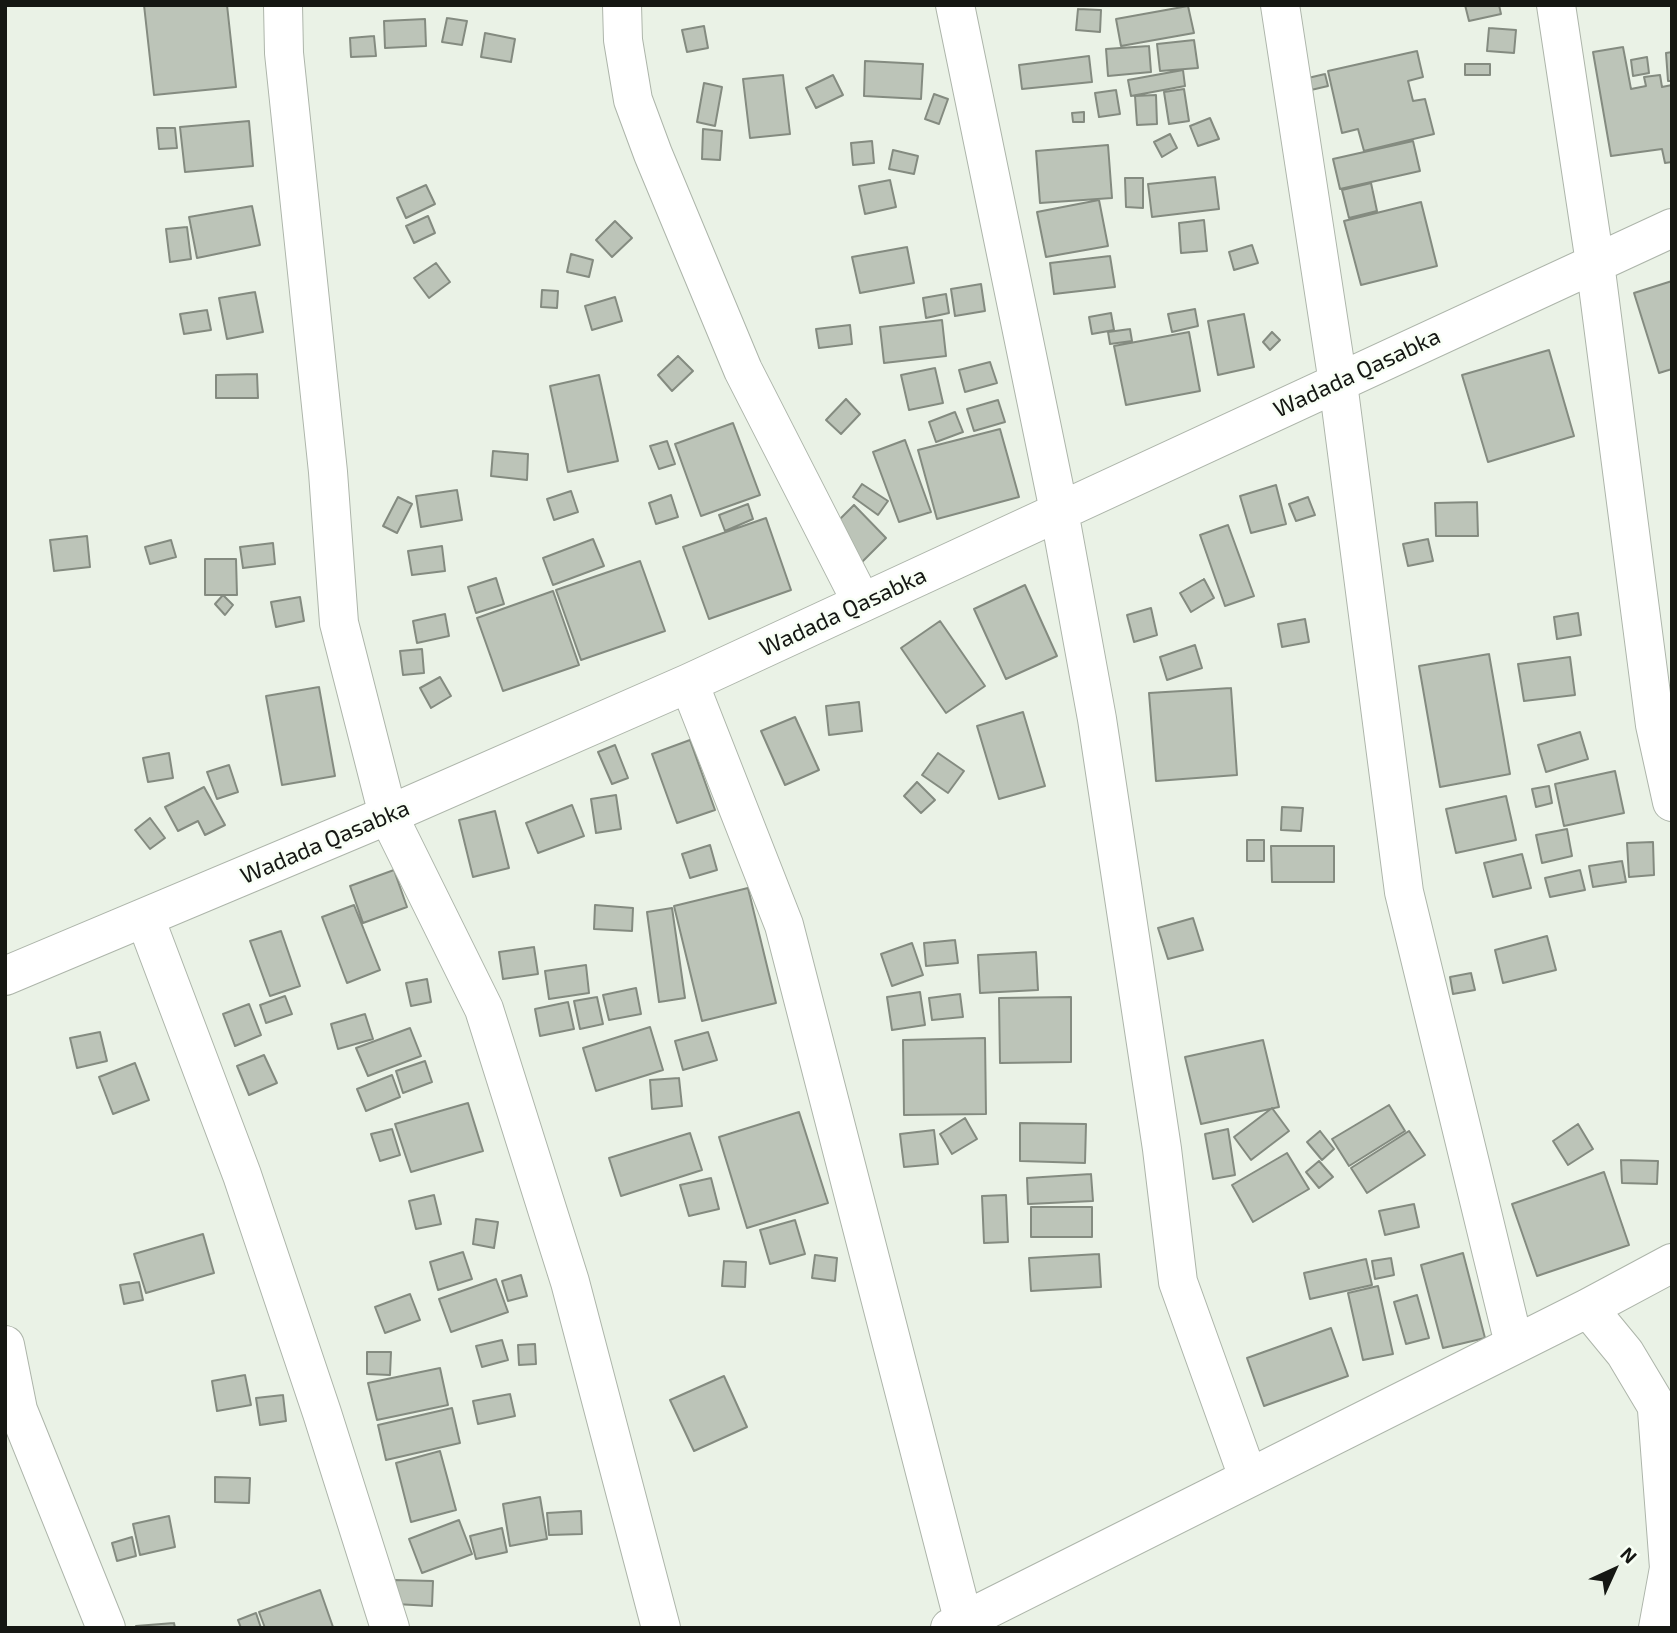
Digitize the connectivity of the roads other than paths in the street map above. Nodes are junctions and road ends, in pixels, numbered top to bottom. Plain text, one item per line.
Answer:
1 (283, 5) edge
2 (622, 5) edge
3 (955, 5) edge
4 (1280, 5) edge
5 (1556, 5) edge
6 (1672, 228) edge
7 (1595, 263) junction
8 (1338, 383) junction
9 (1059, 511) junction
10 (862, 603) junction
11 (689, 683) junction
12 (1672, 802) edge
13 (388, 815) junction
14 (145, 918) junction
15 (5, 976) edge
16 (1672, 1263) edge
17 (1588, 1308) junction
18 (1514, 1344) junction
19 (5, 1345) edge
20 (18, 1410) junction
21 (1665, 1421) edge
22 (5, 1457) edge
23 (1248, 1477) junction
24 (956, 1624) edge
25 (106, 1628) edge
26 (390, 1628) edge
27 (662, 1628) edge
28 (1658, 1628) edge

1 - 13 street
2 - 10 street
3 - 9 street
4 - 8 street
5 - 7 street
6 - 7 street, Wadada Qasabka
7 - 8 street, Wadada Qasabka
7 - 12 street
8 - 9 street, Wadada Qasabka
8 - 18 street
9 - 10 street, Wadada Qasabka
9 - 23 street
10 - 11 street, Wadada Qasabka
11 - 13 street, Wadada Qasabka
11 - 24 street
13 - 14 street, Wadada Qasabka
13 - 27 street
14 - 15 street, Wadada Qasabka
14 - 26 street
16 - 17 street
17 - 18 street
17 - 21 street
18 - 23 street
19 - 20 street
20 - 22 street
20 - 25 street
21 - 28 street
23 - 24 street

